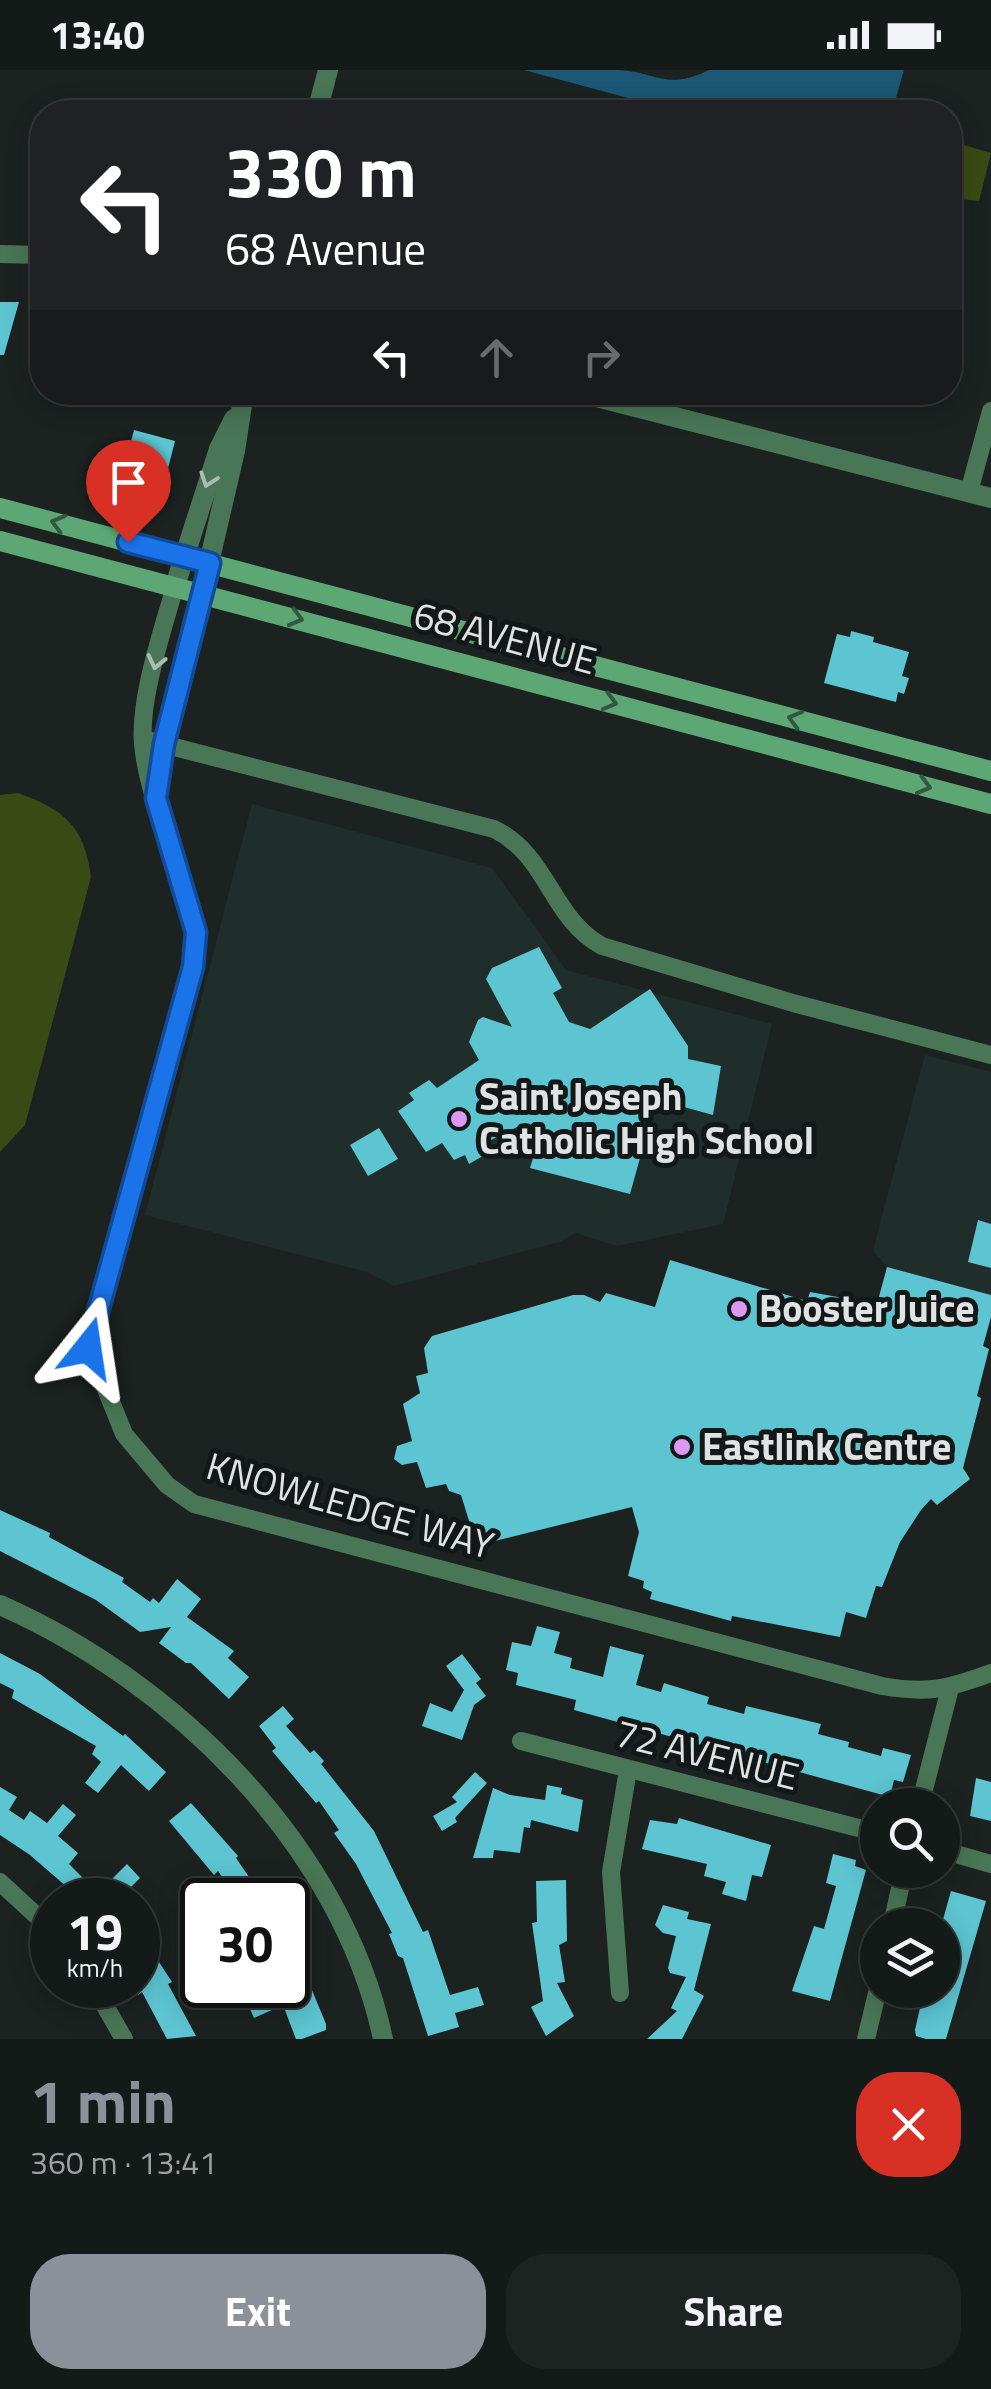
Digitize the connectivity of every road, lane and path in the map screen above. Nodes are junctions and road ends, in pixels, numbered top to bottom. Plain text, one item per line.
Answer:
1 (328, 70) edge
2 (320, 100) edge
3 (0, 254) edge
4 (30, 255) edge
5 (240, 405) edge
6 (241, 405) edge
7 (628, 405) edge
8 (991, 411) edge
9 (970, 492) junction
10 (991, 498) edge
11 (0, 508) edge
12 (0, 540) edge
13 (184, 556) junction
14 (210, 563) junction
15 (175, 586) junction
16 (202, 593) junction
17 (143, 739) junction
18 (164, 744) junction
19 (991, 771) edge
20 (156, 798) junction
21 (991, 804) edge
22 (991, 1055) edge
23 (0, 1605) edge
24 (991, 1673) edge
25 (950, 1688) junction
26 (522, 1741) dead end
27 (628, 1770) junction
28 (924, 1788) edge
29 (860, 1828) edge
30 (960, 1855) edge
31 (991, 1864) edge
32 (0, 1882) edge
33 (30, 1910) edge
34 (620, 1993) dead end
35 (106, 2008) edge
36 (873, 2008) edge
37 (124, 2039) edge
38 (383, 2039) edge
39 (866, 2039) edge

1 - 2 street
3 - 4 street
5 -> 13 street, KNOWLEDGE WAY
6 - 14 street, KNOWLEDGE WAY
7 - 9 street
8 - 9 street
9 - 10 street
13 -> 11 main road, 68 AVENUE
12 - 15 main road, 68 AVENUE
13 - 14 main road, 68 AVENUE
13 - 15 street, KNOWLEDGE WAY
14 - 16 street, KNOWLEDGE WAY
19 -> 14 main road, 68 AVENUE
15 - 16 main road, 68 AVENUE
15 -> 17 street, KNOWLEDGE WAY
16 - 18 street, KNOWLEDGE WAY
16 -> 21 main road, 68 AVENUE
17 - 18 street
17 - 20 street, KNOWLEDGE WAY
18 - 20 street, KNOWLEDGE WAY
18 - 22 street
20 - 25 street, KNOWLEDGE WAY
23 - 38 street
24 - 25 street, KNOWLEDGE WAY
25 - 28 street
26 - 27 street, 72 AVENUE
27 - 29 street, 72 AVENUE
27 - 34 street
30 - 31 street
32 - 33 street
35 - 37 street
36 - 39 street

